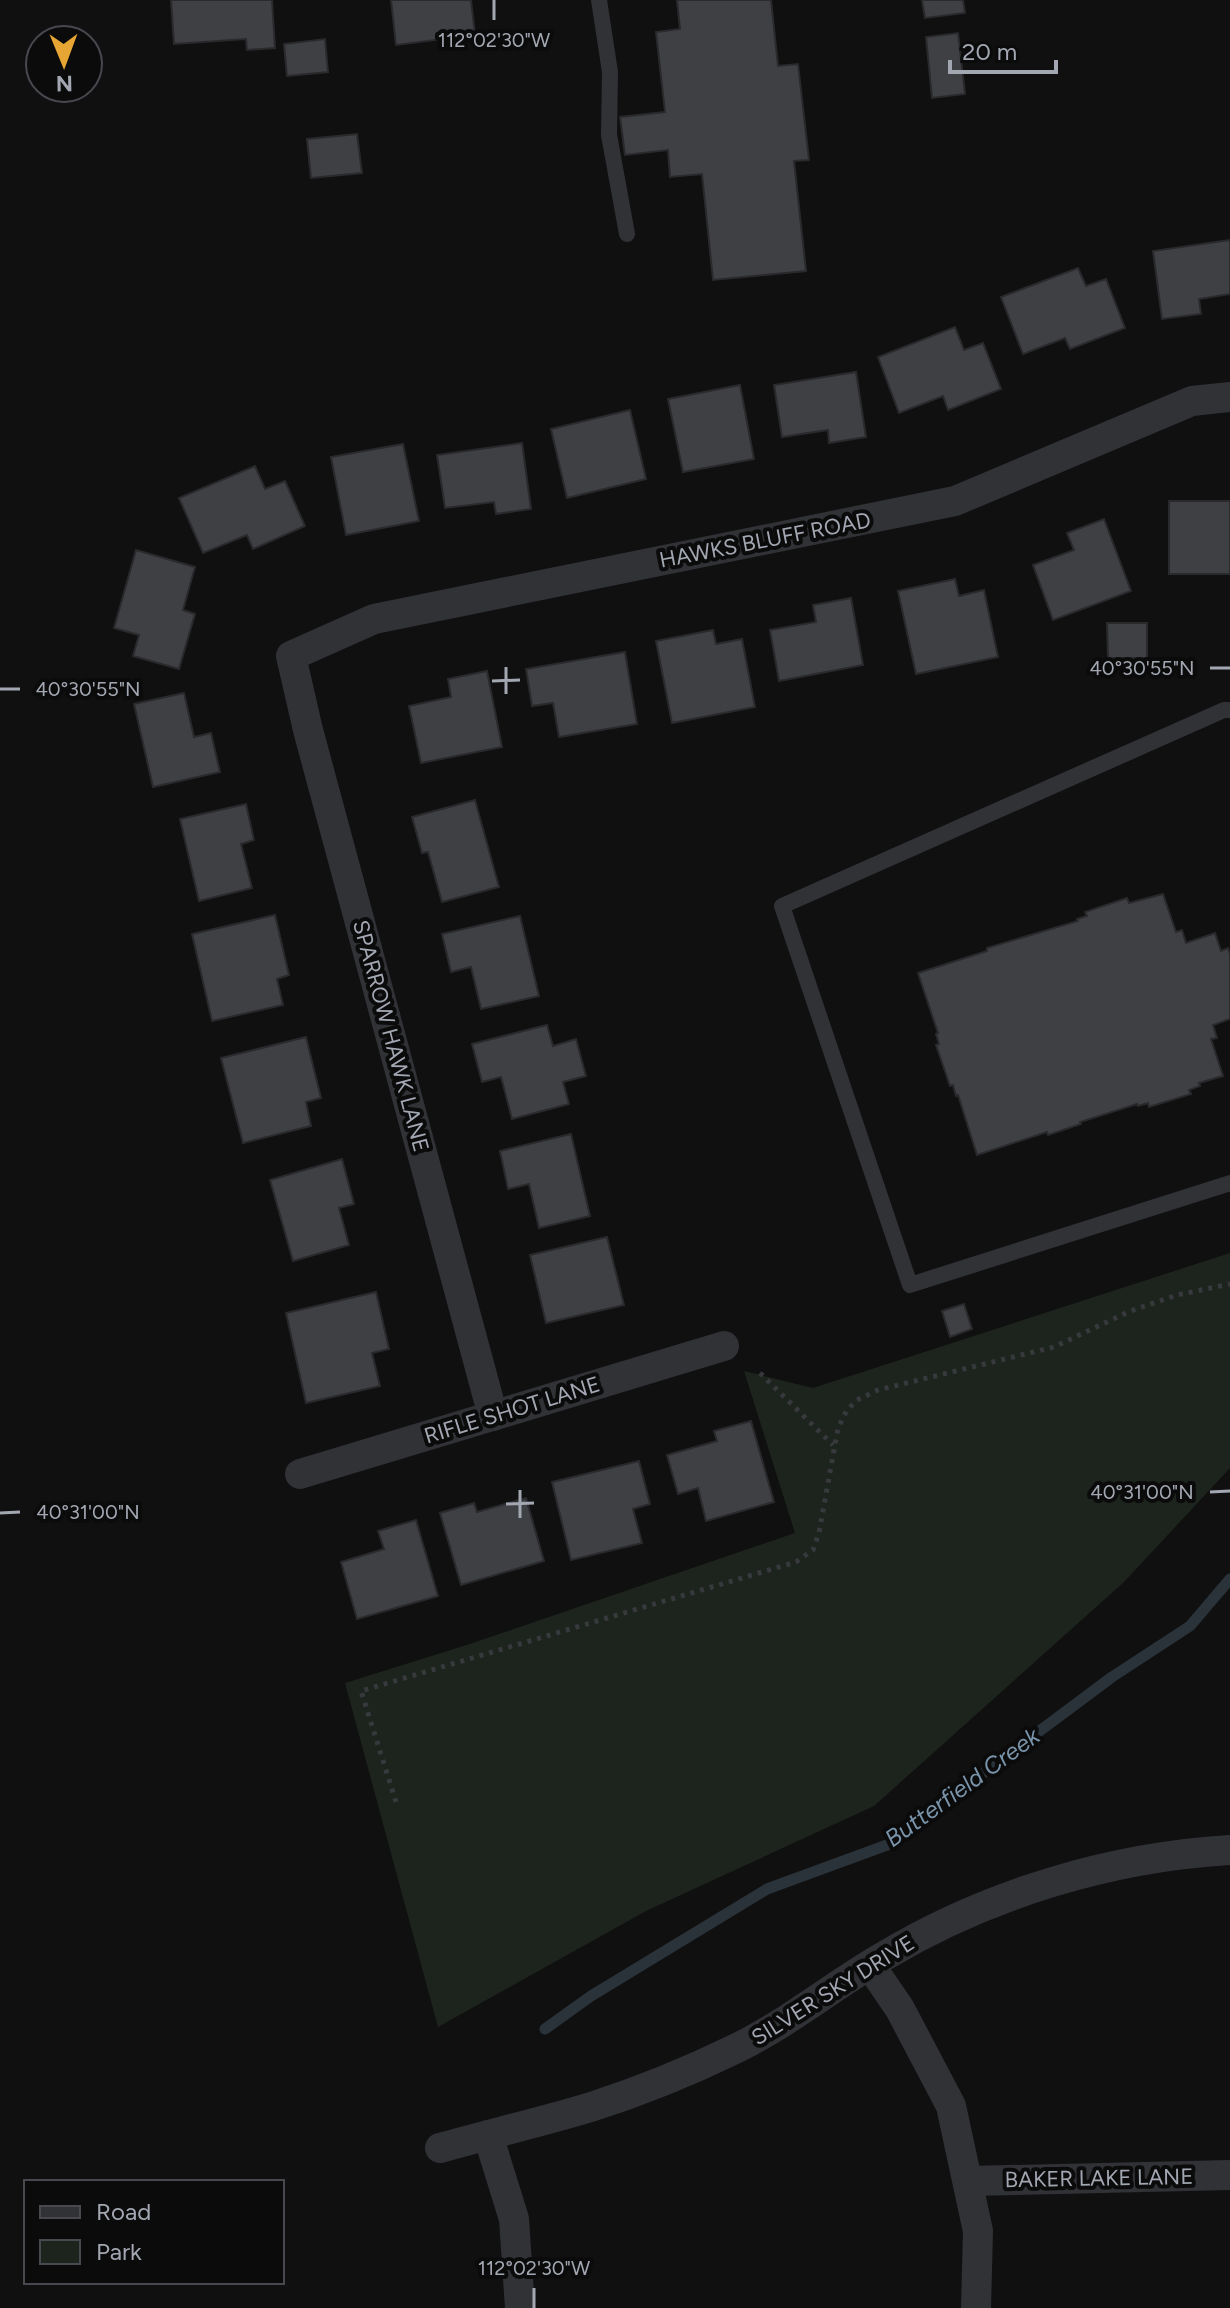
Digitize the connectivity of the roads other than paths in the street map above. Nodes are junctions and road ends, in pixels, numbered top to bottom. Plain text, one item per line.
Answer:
1 (599, 0) edge
2 (627, 234) dead end
3 (1230, 397) edge
4 (291, 656) joint
5 (1230, 710) edge
6 (1230, 1183) edge
7 (724, 1346) dead end
8 (493, 1416) junction
9 (300, 1474) dead end
10 (1230, 1850) edge
11 (870, 1965) junction
12 (488, 2135) junction
13 (440, 2148) dead end
14 (1230, 2175) edge
15 (969, 2181) junction
16 (520, 2308) edge
17 (976, 2308) edge

1 - 2 lane
3 - 4 street, HAWKS BLUFF ROAD
4 - 8 street, SPARROW HAWK LANE
5 - 6 lane
7 - 8 street, RIFLE SHOT LANE
8 - 9 street, RIFLE SHOT LANE
10 - 11 street, SILVER SKY DRIVE
11 - 12 street, SILVER SKY DRIVE
11 - 15 street
12 - 13 street, SILVER SKY DRIVE
12 - 16 street
14 - 15 street, BAKER LAKE LANE
15 - 17 street

